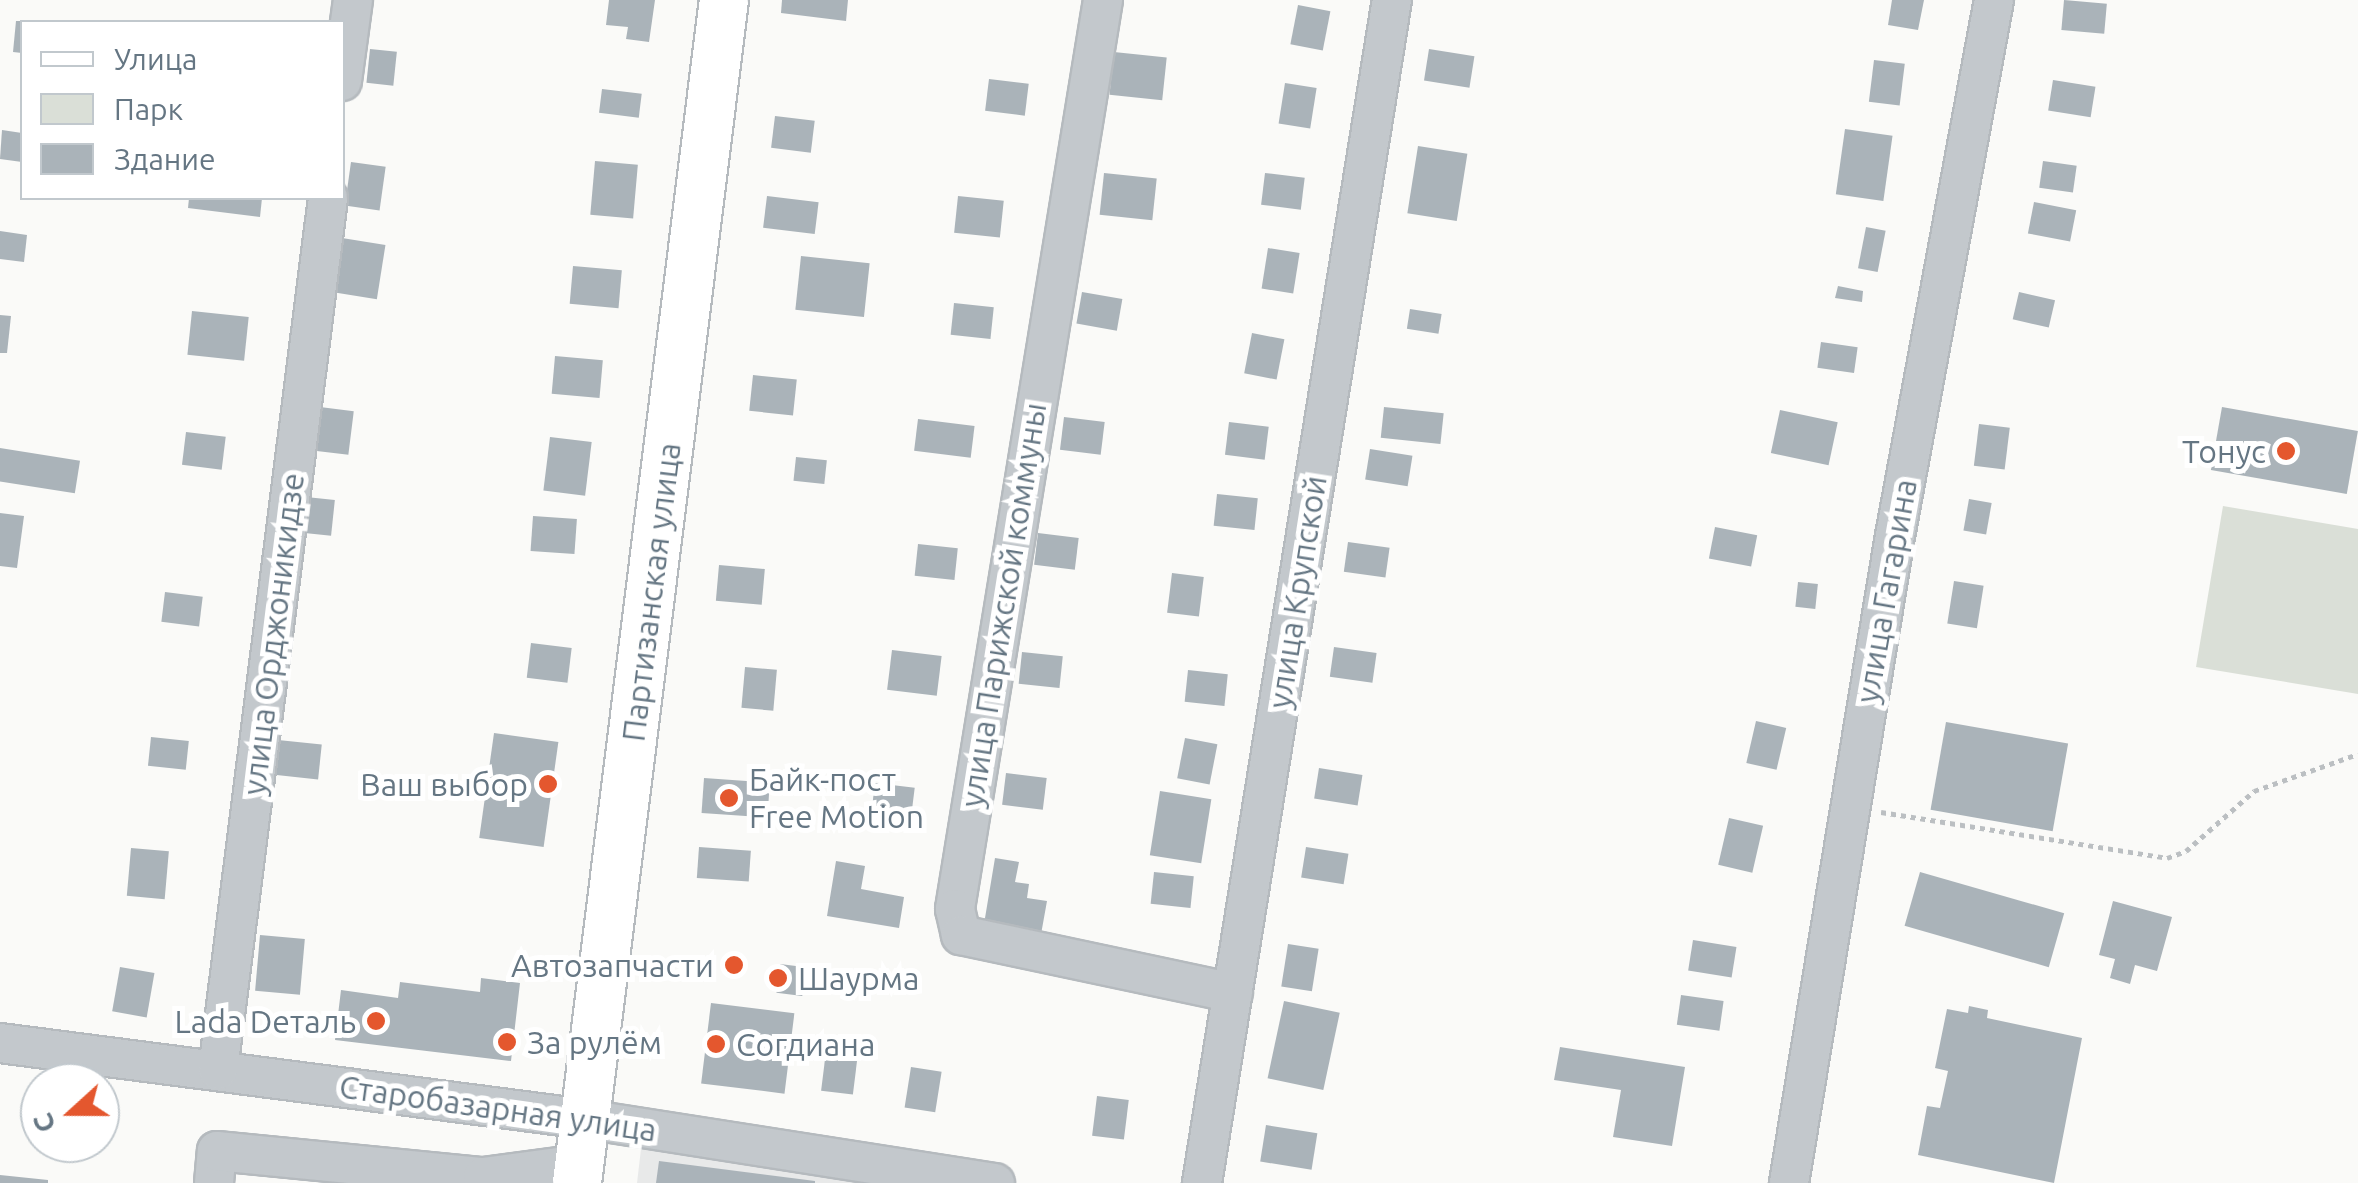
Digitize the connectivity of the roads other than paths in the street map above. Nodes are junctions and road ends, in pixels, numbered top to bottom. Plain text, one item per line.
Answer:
1 (353, 0) edge
2 (724, 0) edge
3 (1102, 0) edge
4 (1392, 0) edge
5 (1994, 0) edge
6 (345, 59) edge
7 (328, 200) edge
8 (1233, 993) junction
9 (0, 1043) edge
10 (218, 1070) junction
11 (581, 1156) edge
12 (338, 1173) edge
13 (402, 1176) edge
14 (214, 1183) edge
15 (995, 1183) edge
16 (1202, 1183) edge
17 (1789, 1183) edge

1 - 6 street
2 - 11 main road, Партизанская улица
3 - 8 street, улица Парижской коммуны
4 - 8 street, улица Крупской
5 - 17 street, улица Гагарина
7 - 10 street, улица Орджоникидзе
8 - 16 street, улица Крупской
9 - 10 street, Старобазарная улица
10 - 11 street, Старобазарная улица
11 - 13 street
11 - 15 street, Старобазарная улица
12 - 13 street
12 - 14 street

